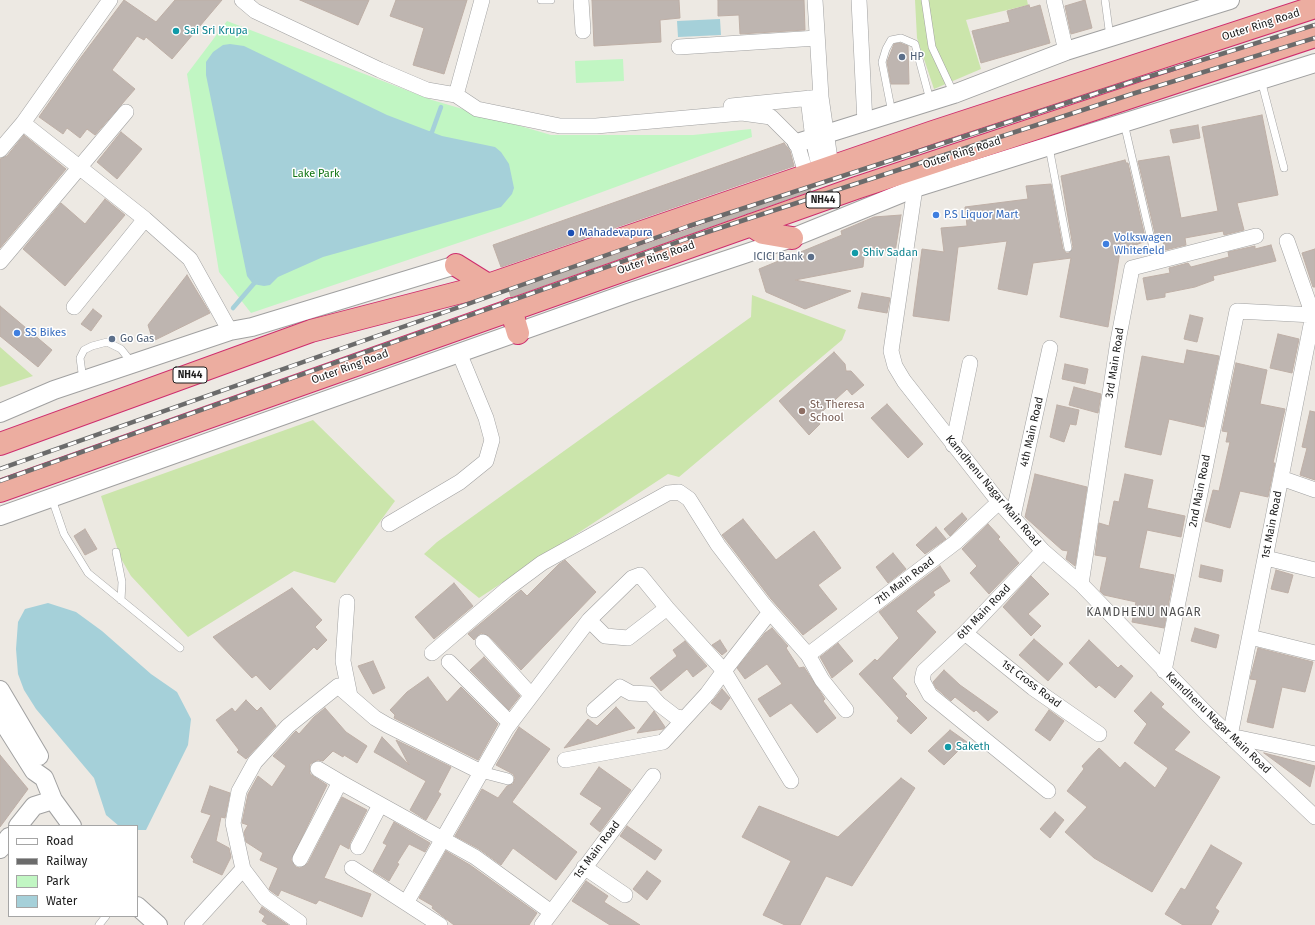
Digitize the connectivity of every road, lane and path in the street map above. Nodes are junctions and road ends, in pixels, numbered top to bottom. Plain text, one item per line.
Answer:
1 (110, 0) edge
2 (242, 0) edge
3 (482, 0) edge
4 (541, 0) edge
5 (551, 0) edge
6 (581, 0) edge
7 (815, 0) edge
8 (859, 0) edge
9 (926, 0) edge
10 (1054, 0) edge
11 (1105, 0) edge
12 (1226, 1) edge
13 (1315, 7) edge
14 (583, 31) dead end
15 (1315, 36) edge
16 (817, 38) junction
17 (1110, 38) junction
18 (679, 47) dead end
19 (1066, 51) junction
20 (1315, 63) edge
21 (1261, 80) junction
22 (954, 94) junction
23 (456, 95) junction
24 (814, 98) junction
25 (930, 100) junction
26 (666, 109) dead end
27 (126, 112) dead end
28 (892, 113) junction
29 (22, 123) junction
30 (865, 123) junction
31 (1124, 123) junction
32 (812, 139) junction
33 (1049, 146) junction
34 (0, 150) edge
35 (80, 167) junction
36 (1284, 168) dead end
37 (819, 170) junction
38 (915, 188) junction
39 (145, 219) junction
40 (751, 225) junction
41 (1256, 236) dead end
42 (792, 238) junction
43 (1287, 241) dead end
44 (1068, 248) dead end
45 (1153, 248) dead end
46 (0, 262) edge
47 (456, 265) joint
48 (488, 285) junction
49 (74, 307) dead end
50 (511, 309) junction
51 (1314, 315) edge
52 (230, 331) junction
53 (518, 333) junction
54 (1050, 348) dead end
55 (460, 355) junction
56 (970, 363) dead end
57 (132, 364) junction
58 (83, 380) junction
59 (0, 413) edge
60 (0, 444) edge
61 (953, 445) junction
62 (1281, 478) junction
63 (1315, 490) edge
64 (0, 491) edge
65 (47, 500) junction
66 (999, 502) junction
67 (0, 516) edge
68 (1013, 516) junction
69 (389, 524) dead end
70 (1043, 551) junction
71 (116, 552) dead end
72 (1266, 558) junction
73 (1315, 570) edge
74 (1081, 584) junction
75 (122, 600) junction
76 (347, 602) dead end
77 (667, 608) junction
78 (770, 612) junction
79 (589, 620) junction
80 (965, 633) junction
81 (1250, 637) junction
82 (483, 642) dead end
83 (180, 648) dead end
84 (432, 653) dead end
85 (1315, 653) edge
86 (808, 655) junction
87 (449, 662) dead end
88 (724, 671) junction
89 (1164, 671) junction
90 (0, 690) edge
91 (531, 695) junction
92 (350, 696) junction
93 (594, 710) dead end
94 (846, 710) dead end
95 (0, 717) edge
96 (683, 718) junction
97 (510, 723) junction
98 (1099, 734) dead end
99 (1230, 736) junction
100 (1315, 754) edge
101 (565, 760) dead end
102 (318, 769) dead end
103 (482, 772) junction
104 (653, 776) dead end
105 (44, 778) junction
106 (508, 779) dead end
107 (792, 781) dead end
108 (340, 782) junction
109 (1048, 792) dead end
110 (53, 800) junction
111 (380, 805) junction
112 (1315, 818) edge
113 (19, 825) edge
114 (71, 825) edge
115 (0, 830) edge
116 (8, 836) edge
117 (8, 838) edge
118 (443, 839) junction
119 (358, 847) dead end
120 (0, 849) edge
121 (300, 859) dead end
122 (584, 867) junction
123 (352, 868) dead end
124 (244, 869) junction
125 (625, 895) dead end
126 (406, 903) junction
127 (138, 907) edge
128 (551, 912) junction
129 (105, 917) edge
130 (99, 925) edge
131 (158, 925) edge
132 (192, 925) edge
133 (298, 925) edge
134 (440, 925) edge
135 (542, 925) edge

1 - 29 street
2 - 23 street
3 - 23 street
4 - 5 lane
6 - 14 street
7 - 16 street
8 - 30 street
9 - 22 lane
10 - 19 street
11 - 17 lane
12 - 17 street
13 - 37 highway, Outer Ring Road / NH44
15 - 40 highway, Outer Ring Road / NH44
16 - 18 street
16 - 24 street
17 - 19 street
19 - 22 street
20 - 21 street
21 - 31 street
21 - 36 lane
22 - 25 street
23 - 32 street
24 - 26 street
24 - 32 street
25 - 28 street
25 - 28 lane
27 - 35 street
28 - 30 street
29 - 34 street
29 - 35 street
30 - 32 street
31 - 33 street
31 - 45 lane
32 - 37 street
32 - 37 street
33 - 38 street
33 - 44 lane
35 - 39 street
35 - 46 street
37 - 48 highway, Outer Ring Road / NH44
38 - 42 street
38 - 61 street, Kamdhenu Nagar Main Road
39 - 49 street
39 - 52 street
40 - 42 highway
40 - 50 highway, Outer Ring Road / NH44
41 - 74 street, 3rd Main Road
42 - 53 street
43 - 51 street
47 - 48 highway
47 - 52 street
48 - 60 highway, Outer Ring Road / NH44
50 - 53 highway
50 - 64 highway, Outer Ring Road / NH44
51 - 62 street, 1st Main Road
51 - 89 street, 2nd Main Road
52 - 57 street
53 - 55 street
54 - 68 street, 4th Main Road
55 - 65 street
55 - 69 street
56 - 61 street
57 - 58 street
57 - 58 lane
58 - 59 street
61 - 66 street, Kamdhenu Nagar Main Road
62 - 63 street
62 - 72 street, 1st Main Road
65 - 67 street
65 - 75 lane
66 - 68 street, Kamdhenu Nagar Main Road
66 - 86 street, 7th Main Road
68 - 70 street, Kamdhenu Nagar Main Road
70 - 74 street, Kamdhenu Nagar Main Road
70 - 80 street, 6th Main Road
71 - 75 lane
72 - 73 street
72 - 81 street, 1st Main Road
74 - 89 street, Kamdhenu Nagar Main Road
75 - 83 lane
76 - 92 street
77 - 79 street
77 - 79 street
77 - 88 street
78 - 84 street
78 - 86 street
78 - 88 street
79 - 91 street
80 - 98 street, 1st Cross Road
80 - 109 street, 6th Main Road
81 - 85 street
81 - 99 street, 1st Main Road
82 - 91 street
86 - 94 street
87 - 97 street
88 - 96 street
88 - 107 street
89 - 99 street, Kamdhenu Nagar Main Road
90 - 105 street
91 - 97 street
92 - 103 street
92 - 124 street
93 - 96 street
95 - 105 street
96 - 101 street
97 - 103 street
99 - 100 street
99 - 112 street, Kamdhenu Nagar Main Road
102 - 108 street
103 - 106 street
103 - 118 street
104 - 122 street, 1st Main Road
105 - 110 street
108 - 111 street
108 - 121 street
110 - 113 street
110 - 114 street
111 - 118 street
111 - 119 street
115 - 116 street
117 - 120 street
118 - 126 street
118 - 128 street
122 - 125 street
122 - 128 street, 1st Main Road
123 - 126 street
124 - 132 street
124 - 133 street
126 - 134 street
127 - 131 street
128 - 135 street, 1st Main Road
129 - 130 lane

